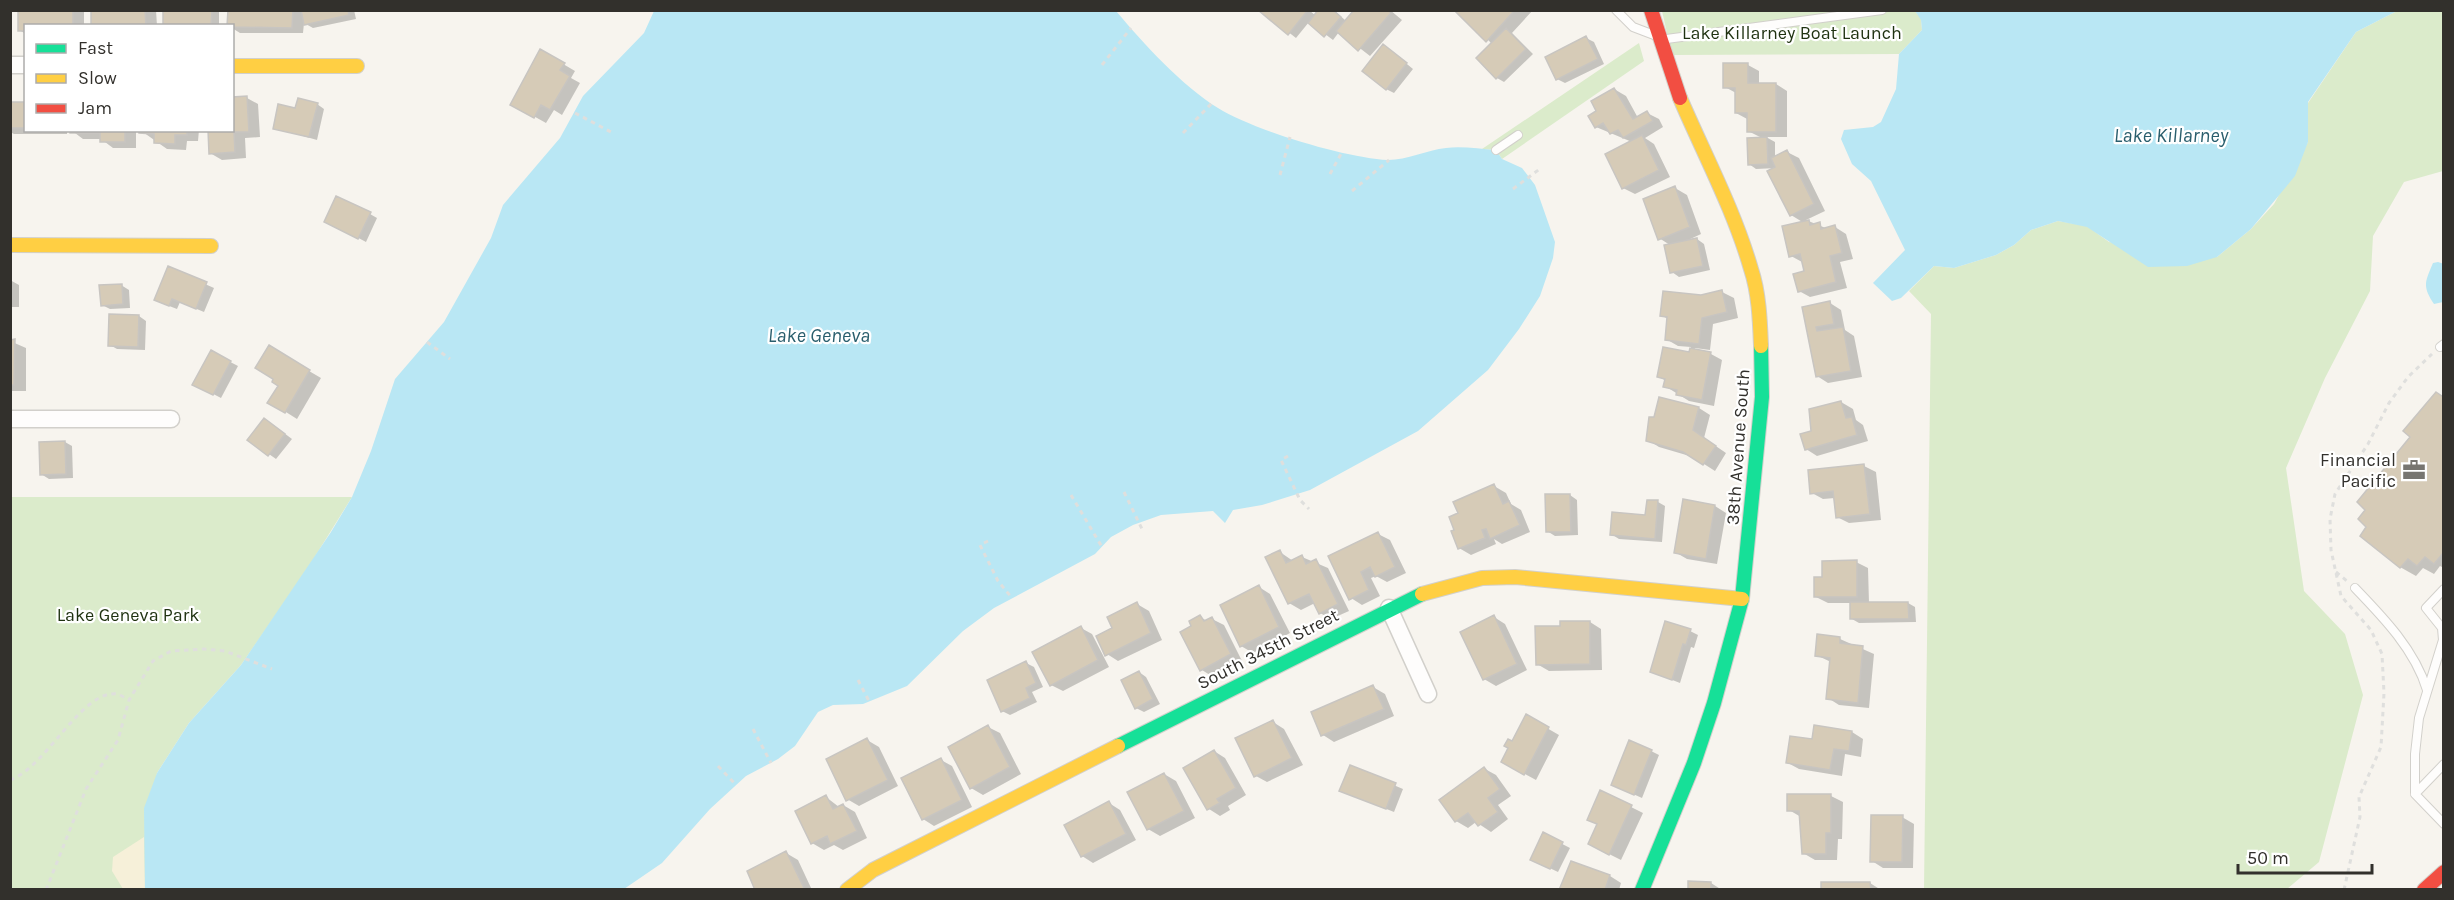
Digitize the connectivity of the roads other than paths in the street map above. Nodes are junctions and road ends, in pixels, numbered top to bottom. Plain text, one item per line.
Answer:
1 (1616, 10) edge
2 (1652, 10) edge
3 (1882, 10) edge
4 (1658, 39) junction
5 (234, 66) edge
6 (357, 66) dead end
7 (1518, 135) dead end
8 (1496, 150) dead end
9 (10, 245) edge
10 (211, 246) dead end
11 (10, 419) edge
12 (171, 419) dead end
13 (2355, 588) dead end
14 (2444, 589) edge
15 (1742, 599) junction
16 (1389, 608) junction
17 (2427, 690) junction
18 (1428, 694) dead end
19 (2444, 764) edge
20 (2415, 794) junction
21 (2444, 824) edge
22 (2444, 873) edge
23 (848, 890) edge
24 (1642, 890) edge
25 (2424, 890) edge

1 - 4 lane
2 - 4 street, 38th Avenue South
3 - 4 lane
4 - 15 street, 38th Avenue South
5 - 6 street
7 - 8 lane
9 - 10 street
11 - 12 street
13 - 17 lane
14 - 17 lane
15 - 16 street, South 345th Street
15 - 24 street, 38th Avenue South
16 - 18 street
16 - 23 street, South 345th Street
17 - 20 lane
19 - 20 lane
20 - 21 lane
22 - 25 street

